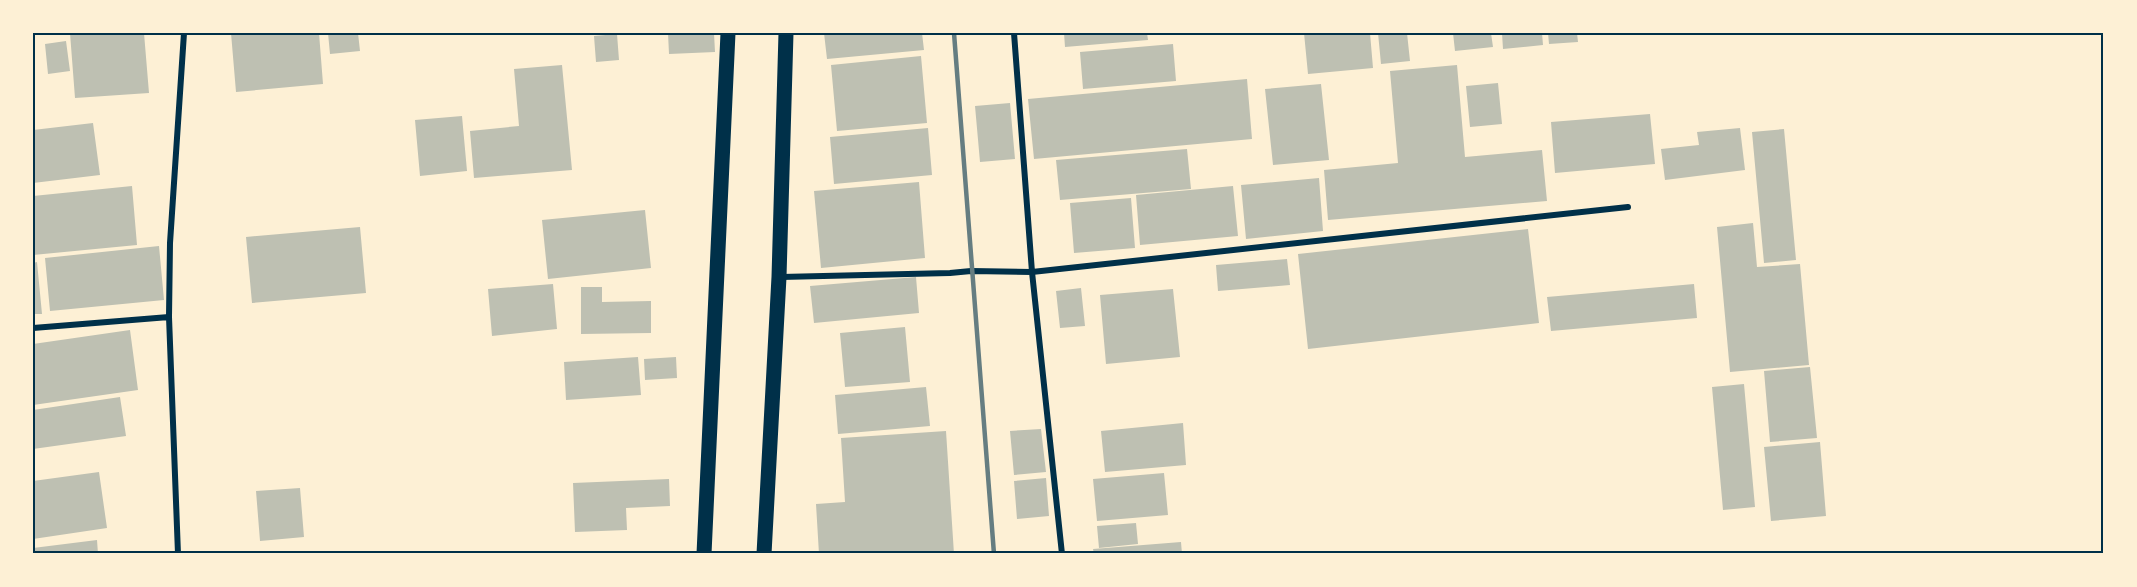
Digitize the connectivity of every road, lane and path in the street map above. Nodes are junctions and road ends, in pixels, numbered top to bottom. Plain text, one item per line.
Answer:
1 (184, 33) edge
2 (728, 33) edge
3 (786, 33) edge
4 (1014, 33) edge
5 (1628, 207) dead end
6 (1032, 272) junction
7 (778, 277) junction
8 (169, 317) junction
9 (33, 328) edge
10 (178, 554) edge
11 (705, 554) edge
12 (764, 554) edge
13 (1062, 554) edge

1 - 8 street
2 - 11 main road
3 - 7 main road
4 - 6 street
5 - 6 street
6 - 7 street
6 - 13 street
7 - 12 main road
8 - 9 street
8 - 10 street

